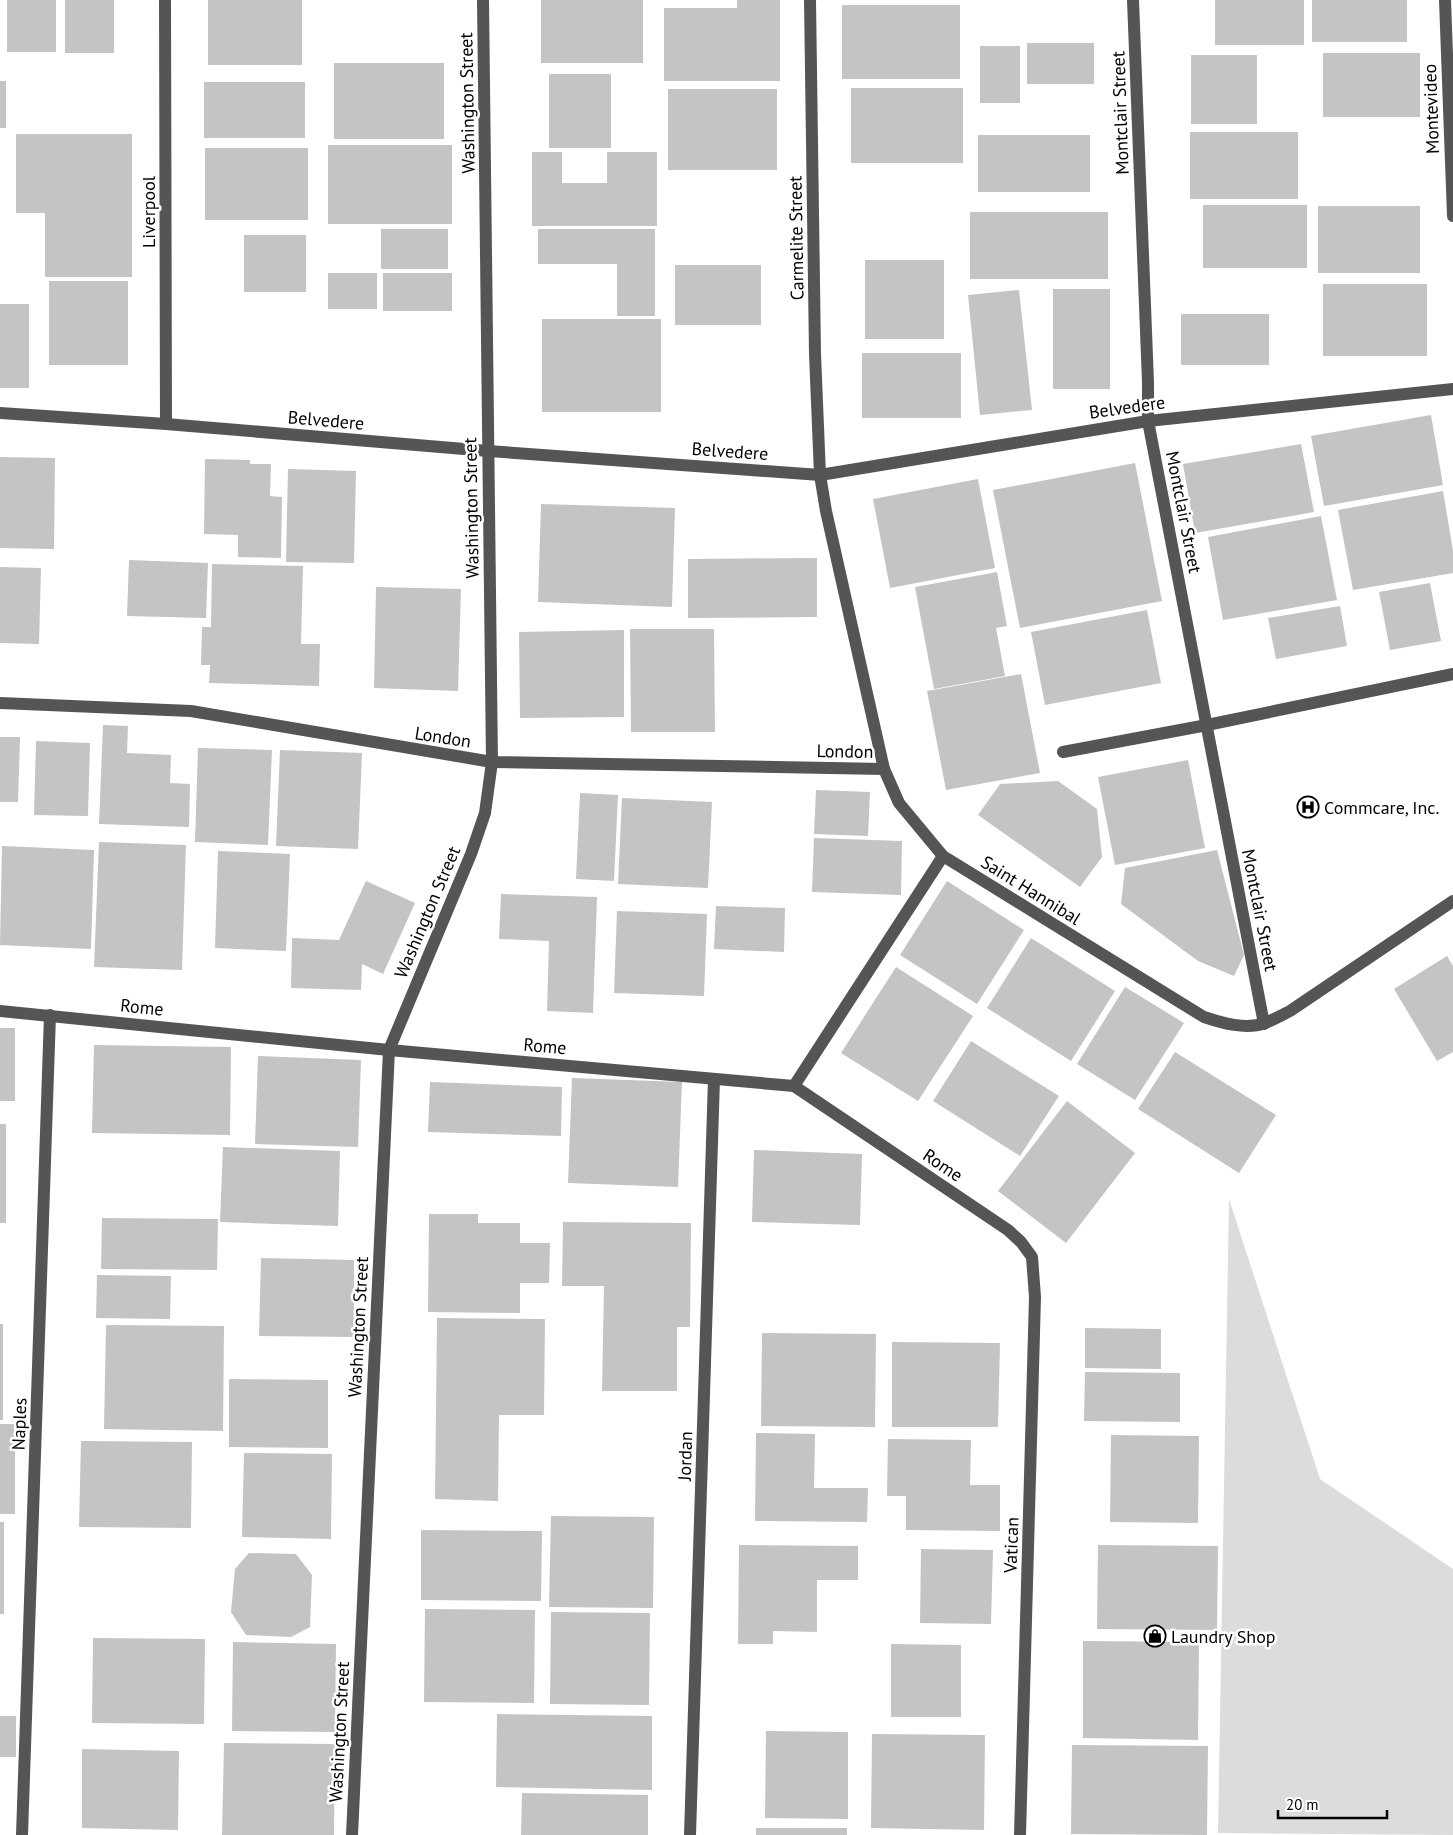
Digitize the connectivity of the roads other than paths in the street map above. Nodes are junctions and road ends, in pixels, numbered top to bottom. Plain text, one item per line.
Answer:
1 (165, 0) edge
2 (483, 0) edge
3 (810, 0) edge
4 (1134, 0) edge
5 (1445, 0) edge
6 (1453, 216) edge
7 (1453, 389) edge
8 (0, 414) edge
9 (1148, 421) junction
10 (166, 424) junction
11 (488, 451) junction
12 (820, 474) junction
13 (1453, 674) edge
14 (0, 703) edge
15 (1207, 724) junction
16 (1063, 752) dead end
17 (492, 762) junction
18 (884, 769) junction
19 (943, 856) junction
20 (1453, 901) edge
21 (0, 1011) edge
22 (50, 1015) junction
23 (1264, 1024) junction
24 (389, 1050) junction
25 (714, 1079) junction
26 (794, 1086) junction
27 (1032, 1256) joint
28 (22, 1835) edge
29 (352, 1835) edge
30 (690, 1835) edge
31 (1020, 1835) edge

1 - 10 street, Liverpool
2 - 11 street, Washington Street
3 - 12 street, Carmelite Street
4 - 9 street, Montclair Street
5 - 6 street, Montevideo
7 - 9 street, Belvedere
8 - 10 street, Belvedere
9 - 12 street, Belvedere
9 - 15 street, Montclair Street
10 - 11 street, Belvedere
11 - 12 street, Belvedere
11 - 17 street, Washington Street
12 - 18 street, Saint Hannibal
13 - 15 street
14 - 17 street, London
15 - 16 street
15 - 23 street, Montclair Street
17 - 18 street, London
17 - 24 street, Washington Street
18 - 19 street, Saint Hannibal
19 - 23 street, Saint Hannibal
19 - 26 street
20 - 23 street, Saint Hannibal
21 - 22 street, Rome
22 - 24 street, Rome
22 - 28 street, Naples
24 - 25 street, Rome
24 - 29 street, Washington Street
25 - 26 street, Rome
25 - 30 street, Jordan
26 - 27 street, Rome
27 - 31 street, Vatican

